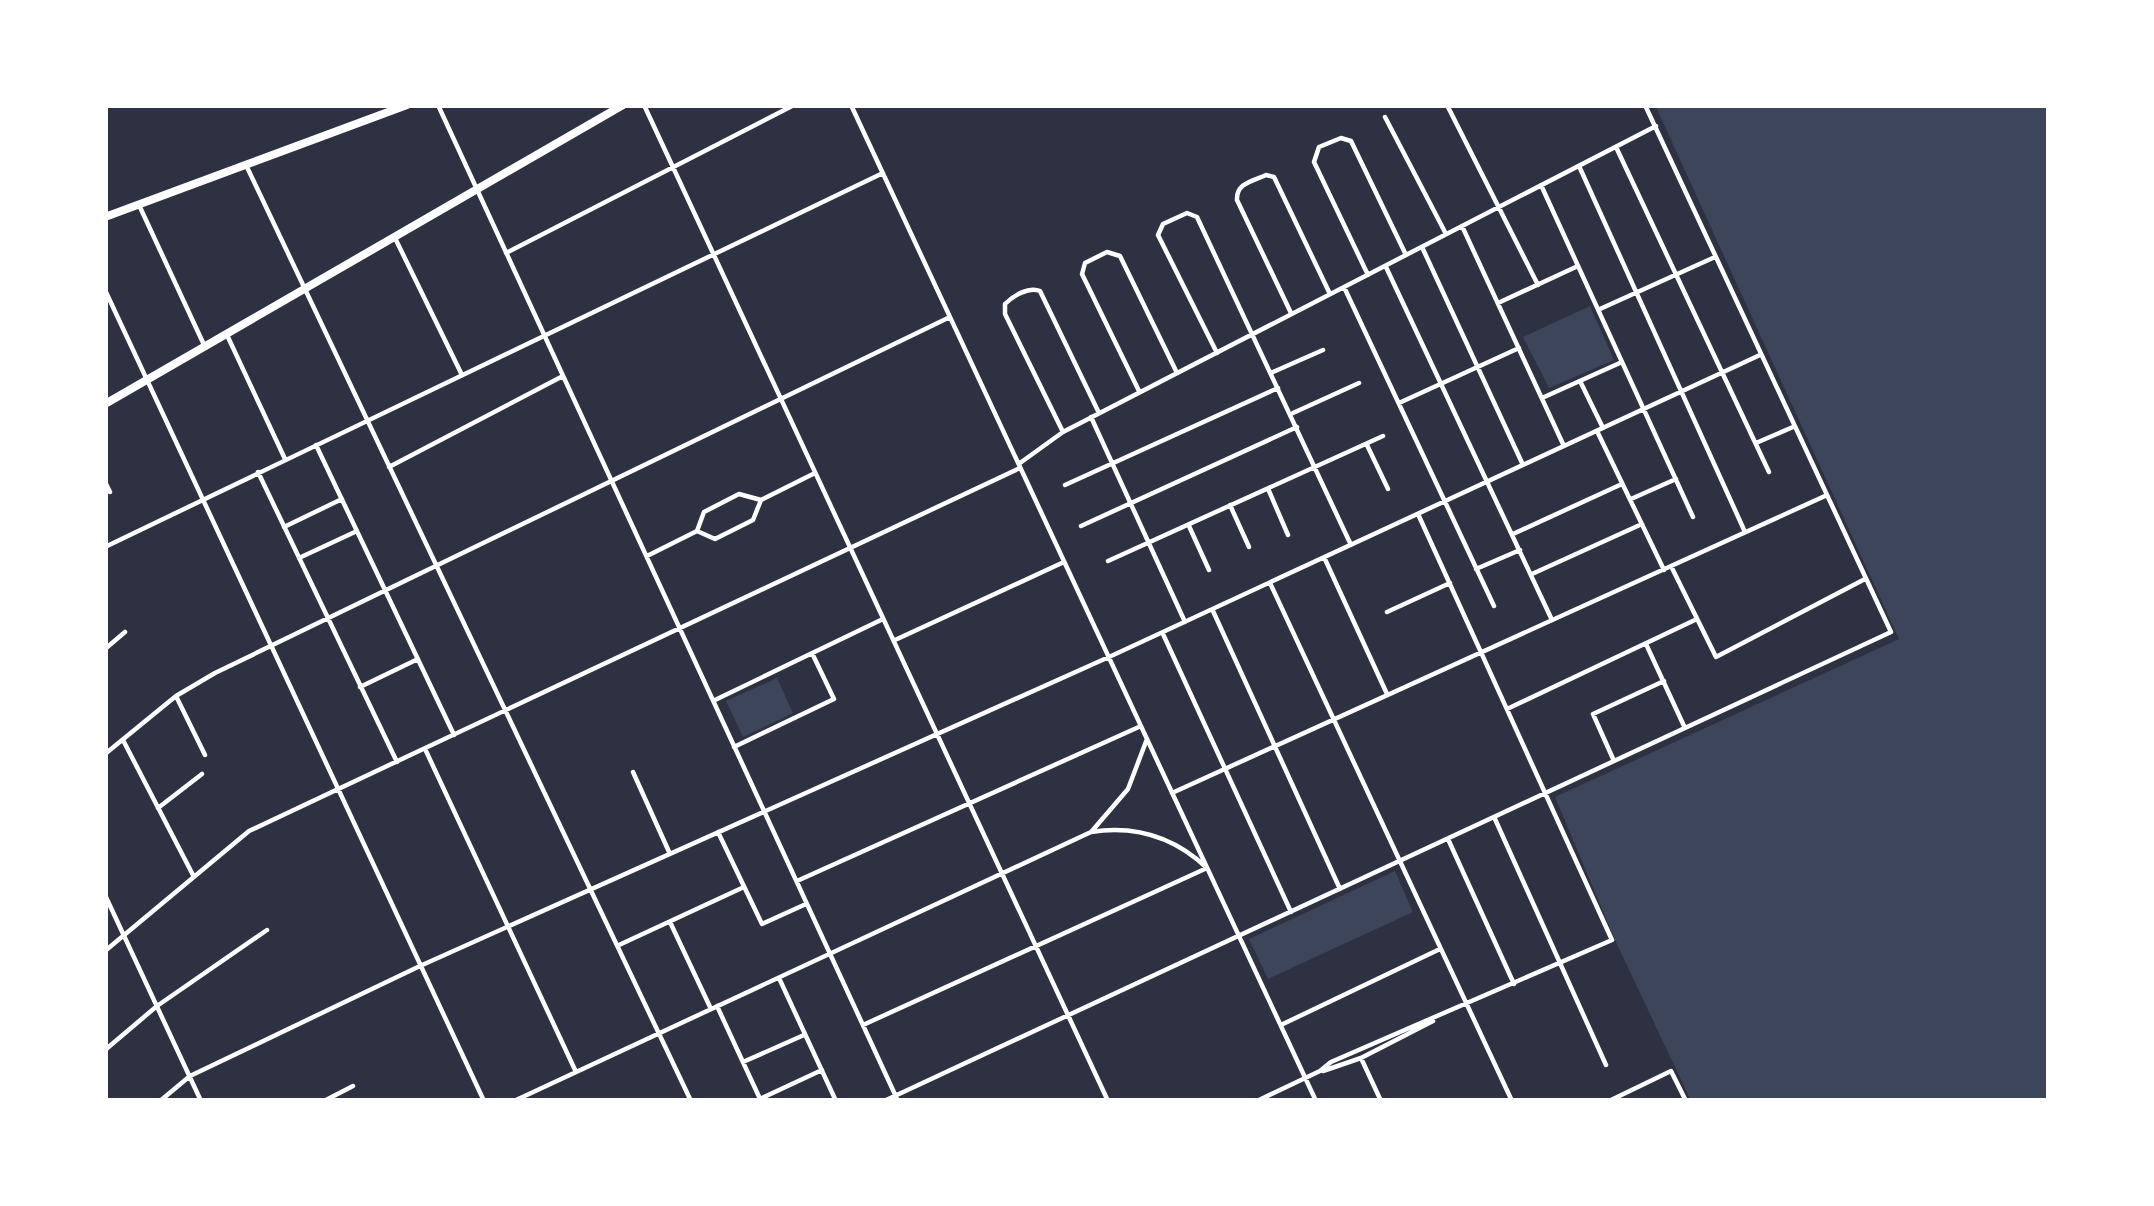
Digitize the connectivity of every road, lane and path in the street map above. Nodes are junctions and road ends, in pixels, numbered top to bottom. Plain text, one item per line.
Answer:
1 (407, 105) edge
2 (437, 105) edge
3 (623, 105) edge
4 (644, 105) edge
5 (794, 105) edge
6 (851, 105) edge
7 (1448, 105) edge
8 (1645, 105) edge
9 (1385, 117) dead end
10 (1656, 126) junction
11 (1616, 147) junction
12 (246, 165) junction
13 (1579, 166) junction
14 (674, 170) junction
15 (883, 173) junction
16 (1541, 185) junction
17 (477, 190) junction
18 (138, 205) junction
19 (1501, 206) junction
20 (105, 217) edge
21 (1462, 226) junction
22 (1446, 235) junction
23 (395, 238) junction
24 (1422, 247) junction
25 (506, 254) junction
26 (713, 254) junction
27 (1406, 255) junction
28 (1715, 257) junction
29 (1385, 266) junction
30 (1578, 266) junction
31 (1676, 274) junction
32 (1368, 275) junction
33 (1538, 285) junction
34 (1344, 287) junction
35 (105, 290) edge
36 (306, 291) junction
37 (1636, 292) junction
38 (1330, 294) junction
39 (1498, 303) junction
40 (1598, 310) junction
41 (1292, 314) junction
42 (950, 317) junction
43 (226, 334) junction
44 (1253, 334) junction
45 (544, 335) junction
46 (206, 346) junction
47 (1519, 348) junction
48 (1323, 350) dead end
49 (1217, 352) junction
50 (1760, 356) junction
51 (1622, 362) junction
52 (1478, 367) junction
53 (1724, 372) junction
54 (1177, 373) junction
55 (1272, 373) junction
56 (462, 375) junction
57 (563, 376) junction
58 (147, 379) junction
59 (1580, 381) junction
60 (1359, 383) dead end
61 (1441, 383) junction
62 (1279, 388) junction
63 (1139, 392) junction
64 (1682, 392) junction
65 (1542, 398) junction
66 (781, 399) junction
67 (1399, 403) junction
68 (105, 404) edge
69 (1644, 410) junction
70 (1100, 413) junction
71 (1291, 414) junction
72 (1091, 417) junction
73 (367, 420) junction
74 (1793, 427) junction
75 (1297, 428) junction
76 (1600, 429) junction
77 (1063, 432) junction
78 (1383, 436) dead end
79 (1366, 443) junction
80 (1756, 443) junction
81 (316, 445) junction
82 (1564, 446) junction
83 (285, 459) junction
84 (1112, 464) junction
85 (1523, 465) junction
86 (389, 466) junction
87 (1019, 466) junction
88 (1315, 467) junction
89 (257, 472) junction
90 (1769, 472) dead end
91 (815, 473) junction
92 (1676, 479) junction
93 (611, 481) junction
94 (105, 482) edge
95 (1488, 482) junction
96 (1622, 484) junction
97 (1065, 485) dead end
98 (1268, 488) junction
99 (1388, 489) dead end
100 (110, 492) dead end
101 (1826, 496) junction
102 (202, 499) junction
103 (1630, 499) junction
104 (342, 500) junction
105 (761, 500) junction
106 (1445, 501) junction
107 (1130, 503) junction
108 (1230, 505) junction
109 (1418, 514) junction
110 (1693, 517) dead end
111 (1188, 524) junction
112 (1642, 524) junction
113 (1081, 526) dead end
114 (284, 527) junction
115 (357, 531) junction
116 (697, 531) junction
117 (1745, 532) junction
118 (1288, 535) dead end
119 (1513, 535) junction
120 (1148, 542) junction
121 (1351, 545) junction
122 (105, 547) edge
123 (850, 548) junction
124 (1249, 548) dead end
125 (1520, 550) junction
126 (646, 556) junction
127 (1324, 557) junction
128 (299, 559) junction
129 (1108, 561) dead end
130 (1064, 562) junction
131 (436, 566) junction
132 (1667, 568) junction
133 (1477, 569) junction
134 (1209, 570) dead end
135 (1531, 575) junction
136 (1865, 579) junction
137 (1270, 583) junction
138 (1450, 583) junction
139 (385, 590) junction
140 (1493, 606) dead end
141 (1212, 609) junction
142 (1387, 612) dead end
143 (327, 618) junction
144 (884, 619) junction
145 (1697, 619) junction
146 (1552, 620) junction
147 (1185, 622) junction
148 (680, 629) junction
149 (125, 632) dead end
150 (1162, 632) junction
151 (893, 641) junction
152 (1646, 644) junction
153 (271, 646) junction
154 (105, 650) edge
155 (1481, 652) junction
156 (812, 653) junction
157 (1108, 657) junction
158 (418, 659) junction
159 (1664, 681) junction
160 (360, 687) junction
161 (176, 696) junction
162 (1388, 696) junction
163 (713, 701) junction
164 (1507, 709) junction
165 (506, 711) junction
166 (1334, 720) junction
167 (1141, 727) junction
168 (1685, 728) junction
169 (937, 734) junction
170 (454, 735) junction
171 (123, 739) junction
172 (1147, 739) junction
173 (734, 747) junction
174 (1275, 747) junction
175 (425, 749) junction
176 (105, 754) edge
177 (205, 755) dead end
178 (1614, 761) junction
179 (397, 762) junction
180 (1225, 769) junction
181 (633, 772) dead end
182 (202, 774) dead end
183 (338, 790) junction
184 (1172, 794) junction
185 (1545, 794) junction
186 (969, 803) junction
187 (158, 808) junction
188 (764, 812) junction
189 (1494, 817) junction
190 (718, 832) junction
191 (1091, 832) junction
192 (1448, 839) junction
193 (670, 854) junction
194 (1400, 861) junction
195 (1207, 868) junction
196 (1002, 873) junction
197 (193, 875) junction
198 (796, 881) junction
199 (744, 887) junction
200 (1340, 889) junction
201 (590, 890) junction
202 (105, 896) edge
203 (807, 904) junction
204 (1291, 912) junction
205 (670, 921) junction
206 (508, 927) junction
207 (267, 930) dead end
208 (124, 935) junction
209 (1239, 936) junction
210 (617, 946) junction
211 (1036, 946) junction
212 (1440, 950) junction
213 (105, 951) edge
214 (830, 953) junction
215 (1561, 963) junction
216 (420, 966) junction
217 (778, 977) junction
218 (1514, 984) junction
219 (1466, 1005) junction
220 (157, 1006) junction
221 (714, 1008) junction
222 (1068, 1016) junction
223 (1437, 1018) junction
224 (863, 1024) junction
225 (1280, 1025) junction
226 (659, 1034) junction
227 (805, 1034) junction
228 (105, 1050) edge
229 (1361, 1058) junction
230 (743, 1062) junction
231 (1606, 1065) dead end
232 (822, 1070) junction
233 (576, 1072) junction
234 (1320, 1072) junction
235 (190, 1076) junction
236 (1306, 1078) junction
237 (353, 1086) dead end
238 (897, 1098) edge
239 (761, 1100) edge
240 (160, 1101) edge
241 (201, 1101) edge
242 (324, 1101) edge
243 (484, 1101) edge
244 (514, 1101) edge
245 (691, 1101) edge
246 (836, 1101) edge
247 (884, 1101) edge
248 (1108, 1101) edge
249 (1256, 1101) edge
250 (1316, 1101) edge
251 (1382, 1101) edge
252 (1512, 1101) edge
253 (1609, 1101) edge
254 (1686, 1101) edge

1 - 12 main road
2 - 17 street
3 - 17 main road
4 - 14 street
5 - 14 street
6 - 15 street
7 - 19 street
8 - 10 street
9 - 22 street
10 - 11 street
10 - 28 street
11 - 13 street
11 - 31 street
12 - 18 main road
12 - 36 street
13 - 16 street
13 - 37 street
14 - 25 street
14 - 26 street
15 - 26 street
15 - 42 street
16 - 19 street
16 - 30 street
17 - 23 main road
17 - 25 street
18 - 20 main road
18 - 46 street
19 - 21 street
19 - 33 street
21 - 22 street
21 - 39 street
22 - 24 street
23 - 36 main road
23 - 56 street
24 - 27 street
24 - 52 street
25 - 45 street
26 - 45 street
26 - 66 street
27 - 29 street
27 - 32 street
28 - 31 street
28 - 50 street
29 - 32 street
29 - 61 street
30 - 33 street
30 - 40 street
31 - 37 street
31 - 53 street
32 - 34 street
33 - 39 street
34 - 38 street
34 - 67 street
35 - 58 street
36 - 43 main road
36 - 73 street
37 - 40 street
37 - 64 street
38 - 41 street
38 - 41 street
39 - 47 street
40 - 51 street
41 - 44 street
42 - 66 street
42 - 87 street
43 - 46 main road
43 - 83 street
44 - 49 street
44 - 49 street
44 - 55 street
45 - 56 street
45 - 57 street
46 - 58 main road
47 - 52 street
47 - 65 street
48 - 55 street
49 - 54 street
50 - 53 street
50 - 74 street
51 - 59 street
51 - 69 street
52 - 61 street
52 - 85 street
53 - 64 street
53 - 80 street
54 - 63 street
54 - 63 street
55 - 62 street
56 - 73 street
57 - 86 street
57 - 93 street
58 - 68 main road
58 - 102 street
59 - 65 street
59 - 76 street
60 - 71 street
61 - 67 street
61 - 95 street
62 - 71 street
62 - 84 street
63 - 70 street
64 - 69 street
64 - 117 street
65 - 82 street
66 - 91 street
66 - 93 street
67 - 106 street
69 - 76 street
69 - 92 street
70 - 72 street
70 - 77 street
71 - 75 street
72 - 77 street
72 - 84 street
73 - 81 street
73 - 86 street
74 - 80 street
74 - 101 street
75 - 88 street
75 - 107 street
76 - 82 street
76 - 96 street
77 - 87 street
78 - 79 street
79 - 88 street
79 - 99 street
80 - 90 street
81 - 83 street
81 - 104 street
82 - 85 street
83 - 89 street
84 - 97 street
84 - 107 street
85 - 95 street
86 - 131 street
87 - 123 street
87 - 130 street
88 - 98 street
88 - 121 street
89 - 102 street
89 - 114 street
91 - 105 street
91 - 123 street
92 - 103 street
92 - 110 street
93 - 126 street
93 - 131 street
94 - 100 street
95 - 106 street
95 - 119 street
96 - 103 street
96 - 119 street
98 - 108 street
98 - 118 street
101 - 117 street
101 - 136 street
102 - 122 street
102 - 153 street
103 - 112 street
104 - 114 street
104 - 115 street
105 - 116 street
105 - 116 street
106 - 109 street
106 - 133 street
107 - 113 street
107 - 120 street
108 - 111 street
108 - 124 street
109 - 121 street
109 - 138 street
111 - 120 street
111 - 134 street
112 - 132 street
112 - 135 street
114 - 128 street
115 - 128 street
115 - 139 street
116 - 126 street
117 - 132 street
119 - 125 street
120 - 129 street
120 - 147 street
121 - 127 street
123 - 144 street
123 - 148 street
125 - 133 street
125 - 135 street
126 - 148 street
127 - 137 street
127 - 162 street
128 - 143 street
130 - 151 street
130 - 157 street
131 - 139 street
131 - 165 street
132 - 145 street
132 - 146 street
133 - 140 street
135 - 146 street
136 - 145 street
136 - 168 street
137 - 141 street
137 - 166 street
138 - 142 street
138 - 155 street
139 - 143 street
139 - 158 street
141 - 147 street
141 - 174 street
143 - 153 street
143 - 160 street
144 - 151 street
144 - 156 street
145 - 152 street
146 - 155 street
147 - 150 street
148 - 163 street
148 - 165 street
149 - 154 street
150 - 157 street
150 - 180 street
151 - 169 street
152 - 159 street
152 - 164 street
153 - 161 street
153 - 183 street
155 - 162 street
155 - 164 street
156 - 163 street
156 - 173 street
157 - 167 street
157 - 169 street
158 - 160 street
158 - 170 street
159 - 168 street
159 - 178 street
160 - 179 street
161 - 171 street
161 - 177 street
162 - 166 street
163 - 173 street
164 - 185 street
165 - 170 street
165 - 201 street
166 - 174 street
166 - 194 street
167 - 172 street
167 - 186 street
168 - 178 street
169 - 186 street
169 - 188 street
170 - 175 street
171 - 176 street
171 - 187 street
172 - 184 street
172 - 191 street
173 - 188 street
174 - 180 street
174 - 200 street
175 - 179 street
175 - 206 street
178 - 185 street
179 - 183 street
180 - 184 street
180 - 204 street
181 - 193 street
182 - 187 street
183 - 197 street
183 - 216 street
184 - 195 street
185 - 189 street
185 - 215 street
186 - 196 street
186 - 198 street
187 - 197 street
188 - 190 street
188 - 198 street
189 - 192 street
189 - 215 street
190 - 193 street
190 - 199 street
191 - 195 street
191 - 196 street
192 - 194 street
192 - 218 street
193 - 201 street
194 - 200 street
194 - 212 street
195 - 209 street
195 - 211 street
196 - 211 street
196 - 214 street
197 - 208 street
198 - 203 street
199 - 203 street
199 - 205 street
200 - 204 street
201 - 206 street
201 - 210 street
202 - 208 street
203 - 214 street
204 - 209 street
205 - 210 street
205 - 221 street
206 - 216 street
206 - 233 street
207 - 220 street
208 - 213 street
208 - 220 street
209 - 222 street
209 - 225 street
210 - 226 street
211 - 222 street
211 - 224 street
212 - 219 street
212 - 225 street
214 - 217 street
214 - 224 street
215 - 218 street
215 - 231 street
216 - 235 street
216 - 243 street
217 - 221 street
217 - 227 street
218 - 219 street
219 - 223 street
219 - 252 street
220 - 228 street
220 - 235 street
221 - 226 street
221 - 230 street
222 - 238 street
222 - 248 street
223 - 229 street
223 - 234 street
224 - 238 street
225 - 236 street
226 - 233 street
226 - 245 street
227 - 230 street
227 - 232 street
229 - 234 street
229 - 251 street
230 - 239 street
232 - 239 street
232 - 246 street
233 - 244 street
234 - 236 street
235 - 240 street
235 - 241 street
236 - 249 street
236 - 250 street
237 - 242 street
238 - 247 street
253 - 254 street

